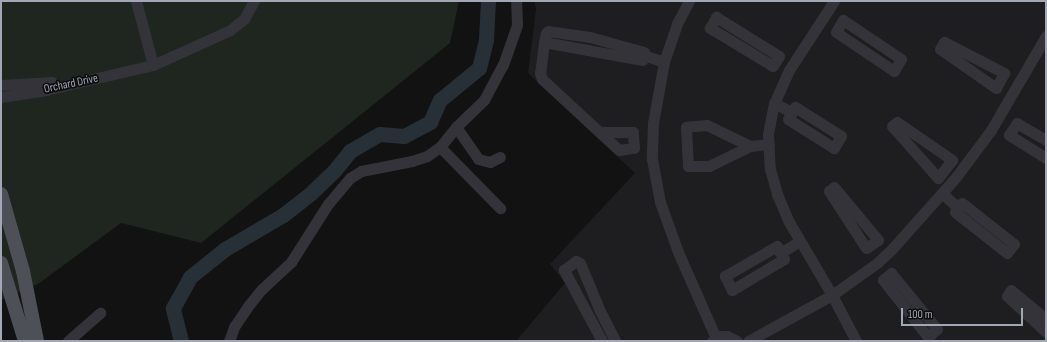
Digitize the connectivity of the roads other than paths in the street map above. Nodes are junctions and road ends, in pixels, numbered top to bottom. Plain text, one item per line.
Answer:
1 (136, 1) edge
2 (254, 1) edge
3 (516, 1) edge
4 (689, 1) edge
5 (834, 1) edge
6 (825, 16) junction
7 (839, 26) junction
8 (1046, 36) edge
9 (776, 60) junction
10 (664, 62) junction
11 (153, 65) junction
12 (141, 69) junction
13 (789, 70) junction
14 (1000, 79) junction
15 (1, 85) edge
16 (1014, 89) junction
17 (1, 97) edge
18 (774, 103) junction
19 (792, 112) dead end
20 (998, 119) junction
21 (456, 127) junction
22 (1012, 129) junction
23 (600, 132) junction
24 (653, 139) junction
25 (633, 140) junction
26 (1046, 140) edge
27 (769, 144) junction
28 (750, 146) junction
29 (440, 147) junction
30 (500, 157) dead end
31 (1046, 158) edge
32 (946, 168) junction
33 (956, 177) junction
34 (942, 193) junction
35 (1, 194) edge
36 (500, 208) dead end
37 (958, 208) junction
38 (800, 241) junction
39 (872, 244) junction
40 (780, 253) junction
41 (880, 260) junction
42 (1, 263) edge
43 (887, 276) junction
44 (832, 295) junction
45 (100, 313) dead end
46 (1046, 319) edge
47 (1046, 332) edge
48 (714, 340) edge
49 (25, 341) edge
50 (37, 341) edge
51 (68, 341) edge
52 (229, 341) edge
53 (602, 341) edge
54 (615, 341) edge
55 (737, 341) edge
56 (748, 341) edge
57 (856, 341) edge

1 - 11 street
2 - 11 street, Orchard Drive
3 - 21 street
4 - 10 street
5 - 6 street
6 - 7 street
6 - 13 street
7 - 7 street
8 - 16 street
9 - 9 street
9 - 13 street
10 - 23 street
10 - 24 street
11 - 12 street, Orchard Drive
12 - 15 street, Orchard Drive
12 - 17 street, Orchard Drive
13 - 18 street
14 - 14 street
14 - 16 street
16 - 20 street
18 - 19 street
18 - 27 street
20 - 22 street
20 - 33 street
21 - 29 street
21 - 30 street
22 - 26 street
22 - 31 street
23 - 25 street
23 - 25 street
24 - 25 street
24 - 48 street
27 - 28 street
27 - 38 street
28 - 28 street
29 - 36 street
29 - 52 street
32 - 32 street
32 - 33 street
33 - 34 street
34 - 37 street
34 - 41 street
35 - 50 main road
37 - 37 street
38 - 40 street
38 - 44 street
39 - 39 street
39 - 41 street
40 - 40 street
41 - 43 street
41 - 44 street
42 - 49 main road
43 - 43 street
44 - 56 street
44 - 57 street
45 - 51 street
46 - 47 street
48 - 55 street
53 - 54 street

